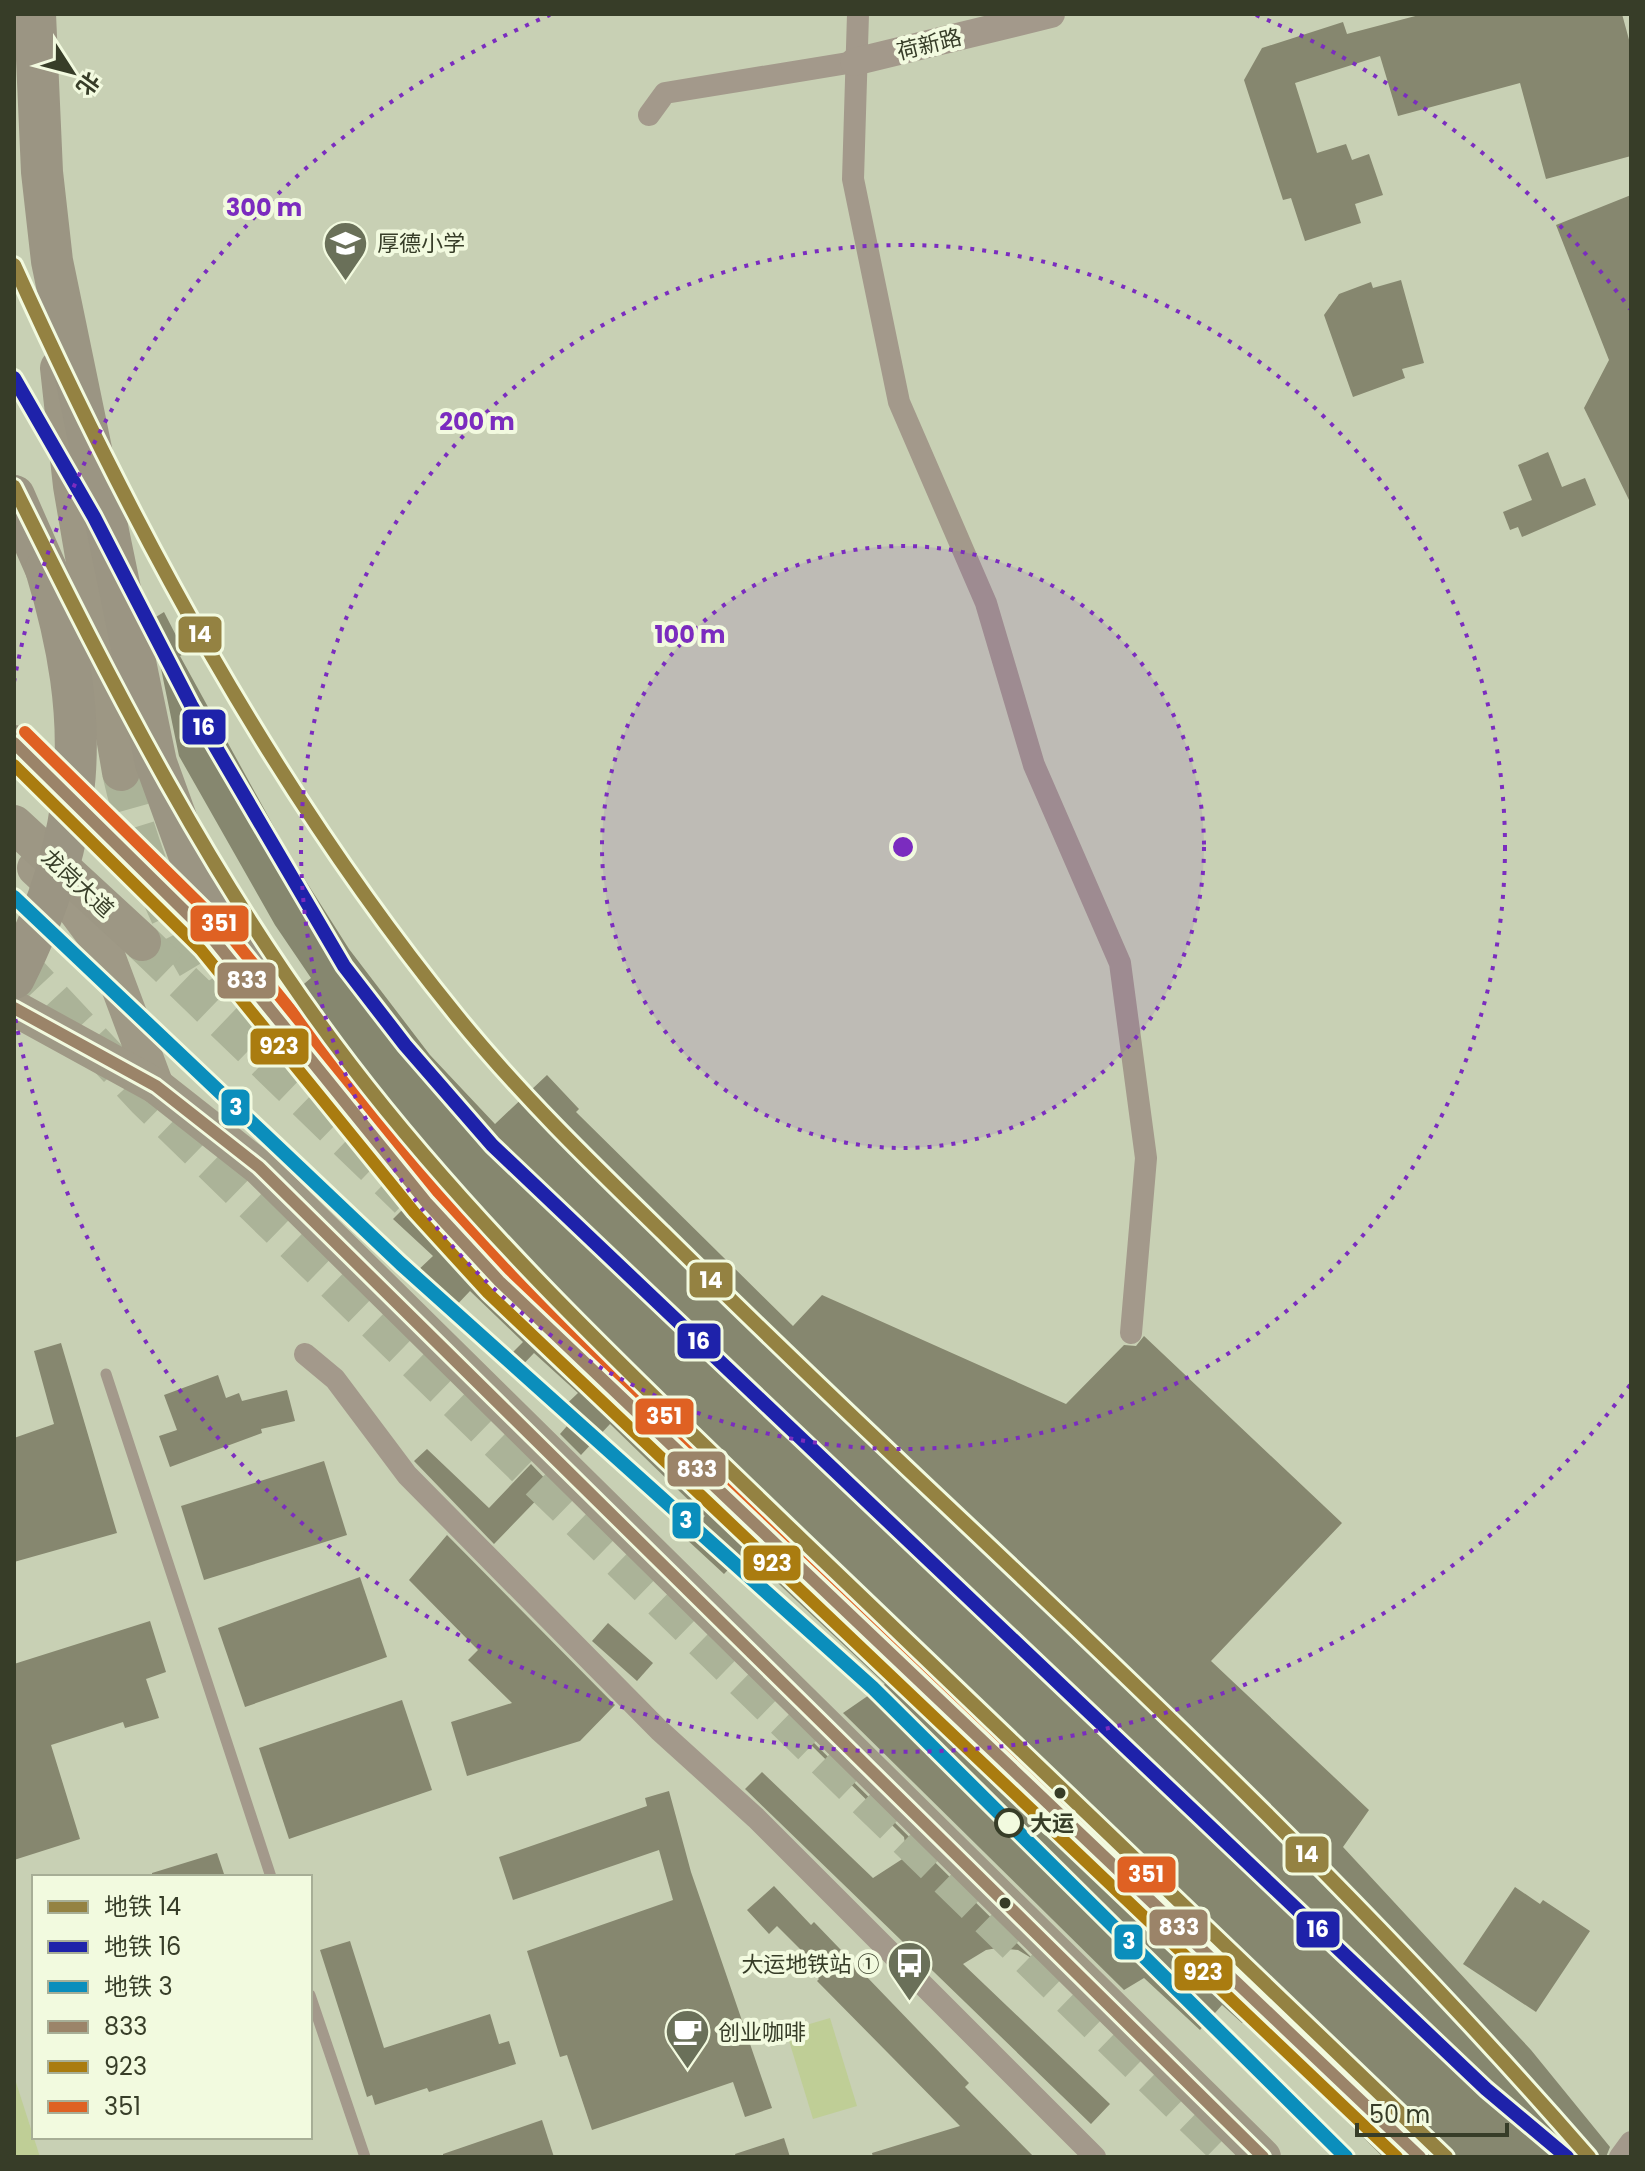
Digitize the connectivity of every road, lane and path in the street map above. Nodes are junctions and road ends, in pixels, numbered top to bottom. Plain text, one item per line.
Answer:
1 (35, 14) edge
2 (858, 14) edge
3 (1051, 14) edge
4 (854, 62) junction
5 (649, 115) dead end
6 (52, 261) junction
7 (14, 496) edge
8 (14, 743) edge
9 (121, 772) tunnel mouth
10 (14, 824) edge
11 (14, 848) edge
12 (142, 942) tunnel mouth
13 (14, 978) edge
14 (14, 1008) edge
15 (274, 1011) junction
16 (156, 1086) junction
17 (1131, 1333) dead end
18 (305, 1354) dead end
19 (106, 1374) dead end
20 (270, 1875) edge
21 (312, 2001) edge
22 (1631, 2142) edge
23 (365, 2157) edge
24 (1095, 2157) edge
25 (1263, 2157) edge
26 (1420, 2157) edge
27 (1620, 2157) edge

1 - 6 highway
2 - 4 street
3 - 4 street, 荷新路
4 - 5 street
4 - 17 street
6 - 9 highway
6 - 15 highway
7 - 13 highway, bridge
8 - 15 main road
10 - 12 highway, 龙岗大道
11 - 16 main road
14 - 16 main road
15 - 26 main road
16 - 25 main road
18 - 24 street
19 - 20 lane
21 - 23 lane
22 - 27 street

